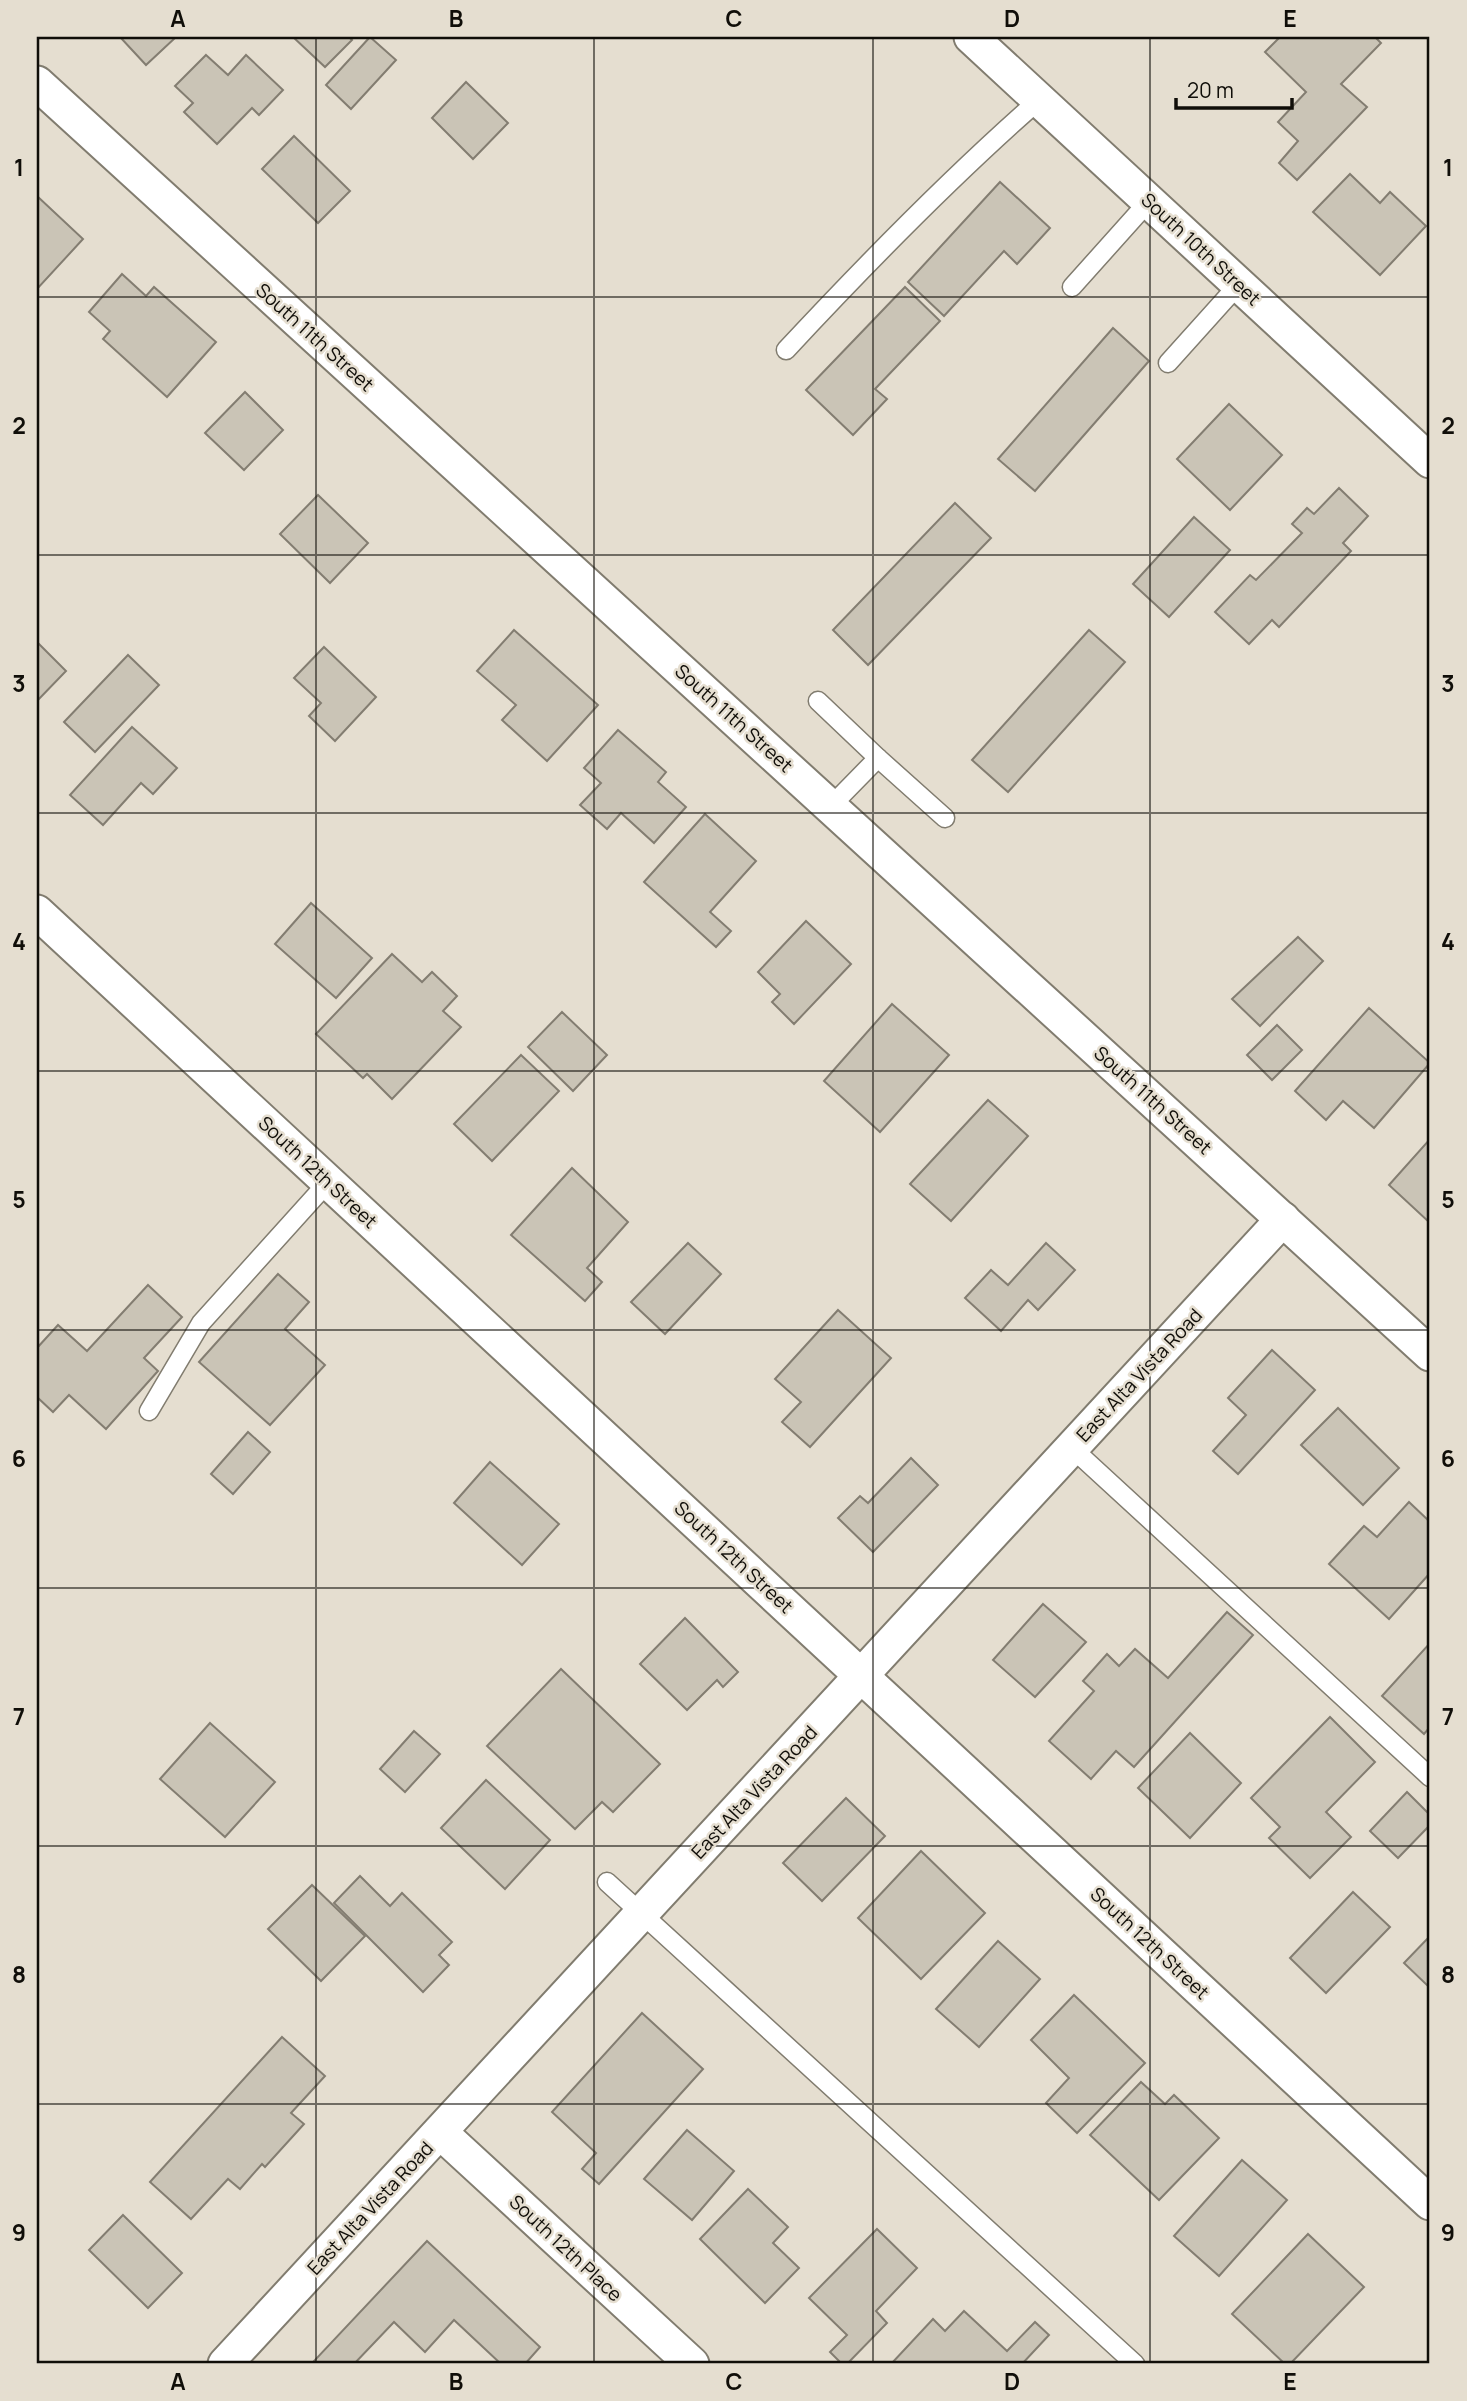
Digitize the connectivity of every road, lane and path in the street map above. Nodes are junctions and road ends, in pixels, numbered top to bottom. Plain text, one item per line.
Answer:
1 (971, 37) edge
2 (37, 83) edge
3 (1039, 100) junction
4 (1149, 201) junction
5 (1239, 284) junction
6 (1072, 287) dead end
7 (786, 350) dead end
8 (1168, 363) dead end
9 (1430, 461) edge
10 (818, 701) dead end
11 (878, 758) junction
12 (831, 806) junction
13 (945, 818) dead end
14 (37, 912) edge
15 (329, 1181) junction
16 (1283, 1219) junction
17 (1430, 1354) edge
18 (149, 1411) dead end
19 (1072, 1448) junction
20 (862, 1675) junction
21 (1430, 1777) edge
22 (607, 1882) dead end
23 (641, 1914) junction
24 (440, 2132) junction
25 (1430, 2203) edge
26 (236, 2361) edge
27 (692, 2364) edge
28 (1135, 2364) edge

1 - 3 street, South 10th Street
2 - 12 street, South 11th Street
3 - 4 street, South 10th Street
3 - 7 lane
4 - 5 street, South 10th Street
4 - 6 lane
5 - 8 lane
5 - 9 street, South 10th Street
10 - 11 lane
11 - 12 lane
11 - 13 lane
12 - 16 street, South 11th Street
14 - 15 street, South 12th Street
15 - 18 lane
15 - 20 street, South 12th Street
16 - 17 street, South 11th Street
16 - 19 street, East Alta Vista Road
19 - 20 street, East Alta Vista Road
19 - 21 lane
20 - 23 street, East Alta Vista Road
20 - 25 street, South 12th Street
22 - 23 lane
23 - 24 street, East Alta Vista Road
23 - 28 lane
24 - 26 street, East Alta Vista Road
24 - 27 street, South 12th Place

